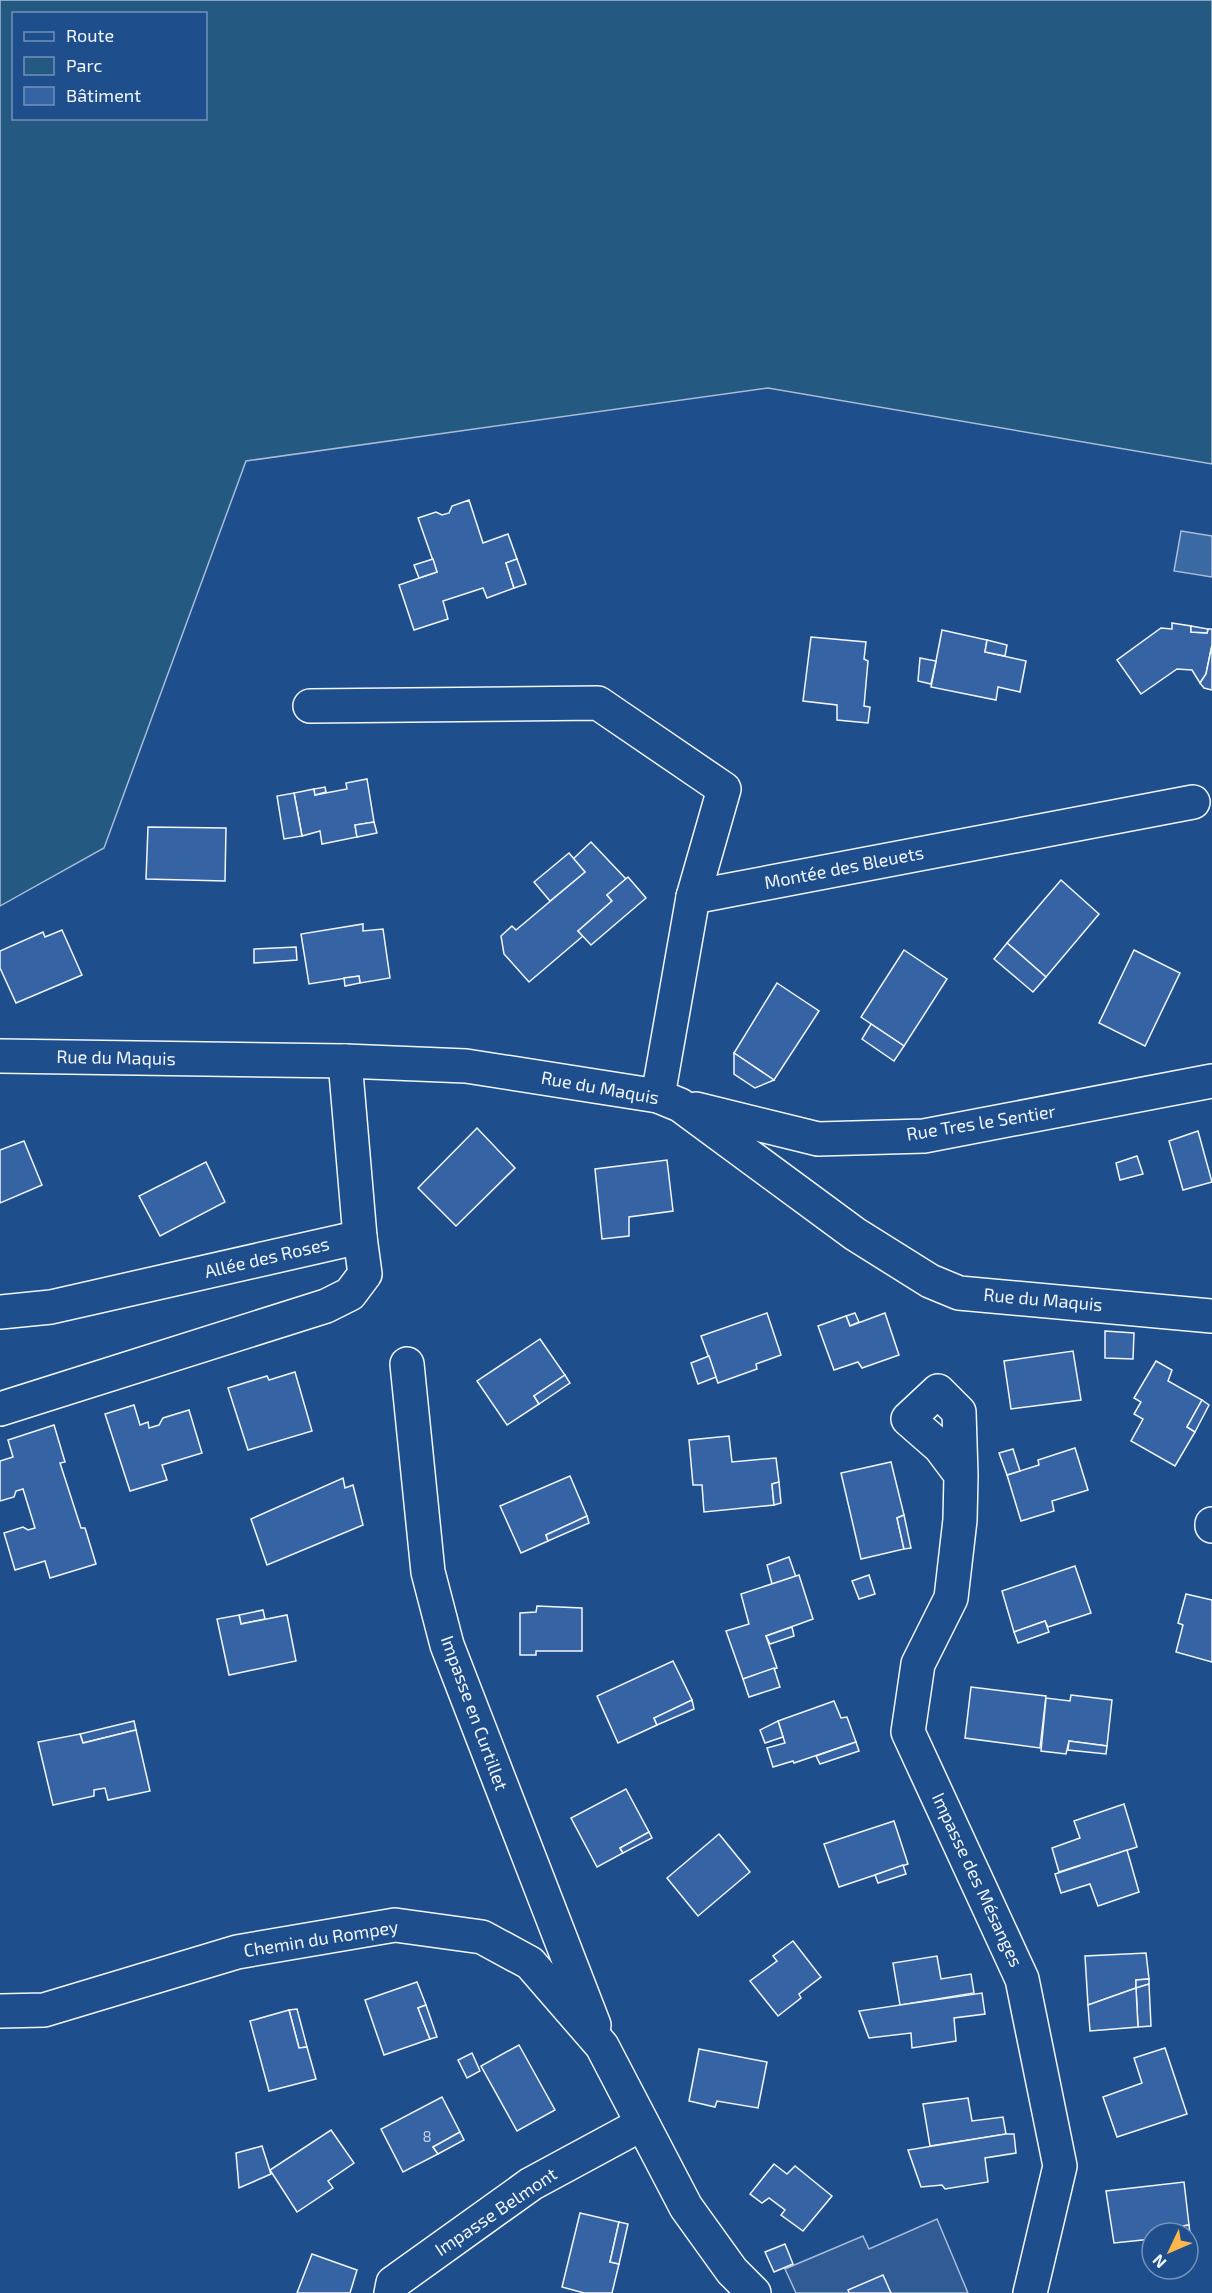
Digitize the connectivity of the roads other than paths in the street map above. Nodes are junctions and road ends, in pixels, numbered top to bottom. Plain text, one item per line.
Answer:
1 (310, 706) dead end
2 (1193, 802) dead end
3 (693, 897) junction
4 (0, 1056) edge
5 (345, 1062) junction
6 (1212, 1081) edge
7 (669, 1100) junction
8 (360, 1237) junction
9 (0, 1312) edge
10 (1212, 1316) edge
11 (407, 1364) dead end
12 (0, 1409) edge
13 (961, 1475) dead end
14 (0, 2011) edge
15 (602, 2046) junction
16 (642, 2124) junction
17 (391, 2293) edge
18 (754, 2293) edge
19 (1030, 2293) edge

1 - 3 street
2 - 3 street, Montée des Bleuets
3 - 7 street
4 - 5 street, Rue du Maquis
5 - 7 street, Rue du Maquis
5 - 8 street
6 - 7 street, Rue Tres le Sentier
7 - 10 street, Rue du Maquis
8 - 9 street, Allée des Roses
8 - 12 street
11 - 15 street, Impasse en Curtillet
13 - 19 street, Impasse des Mésanges
14 - 15 street, Chemin du Rompey
15 - 16 street, Chemin du Rompey
16 - 17 street, Impasse Belmont
16 - 18 street, Chemin du Rompey

